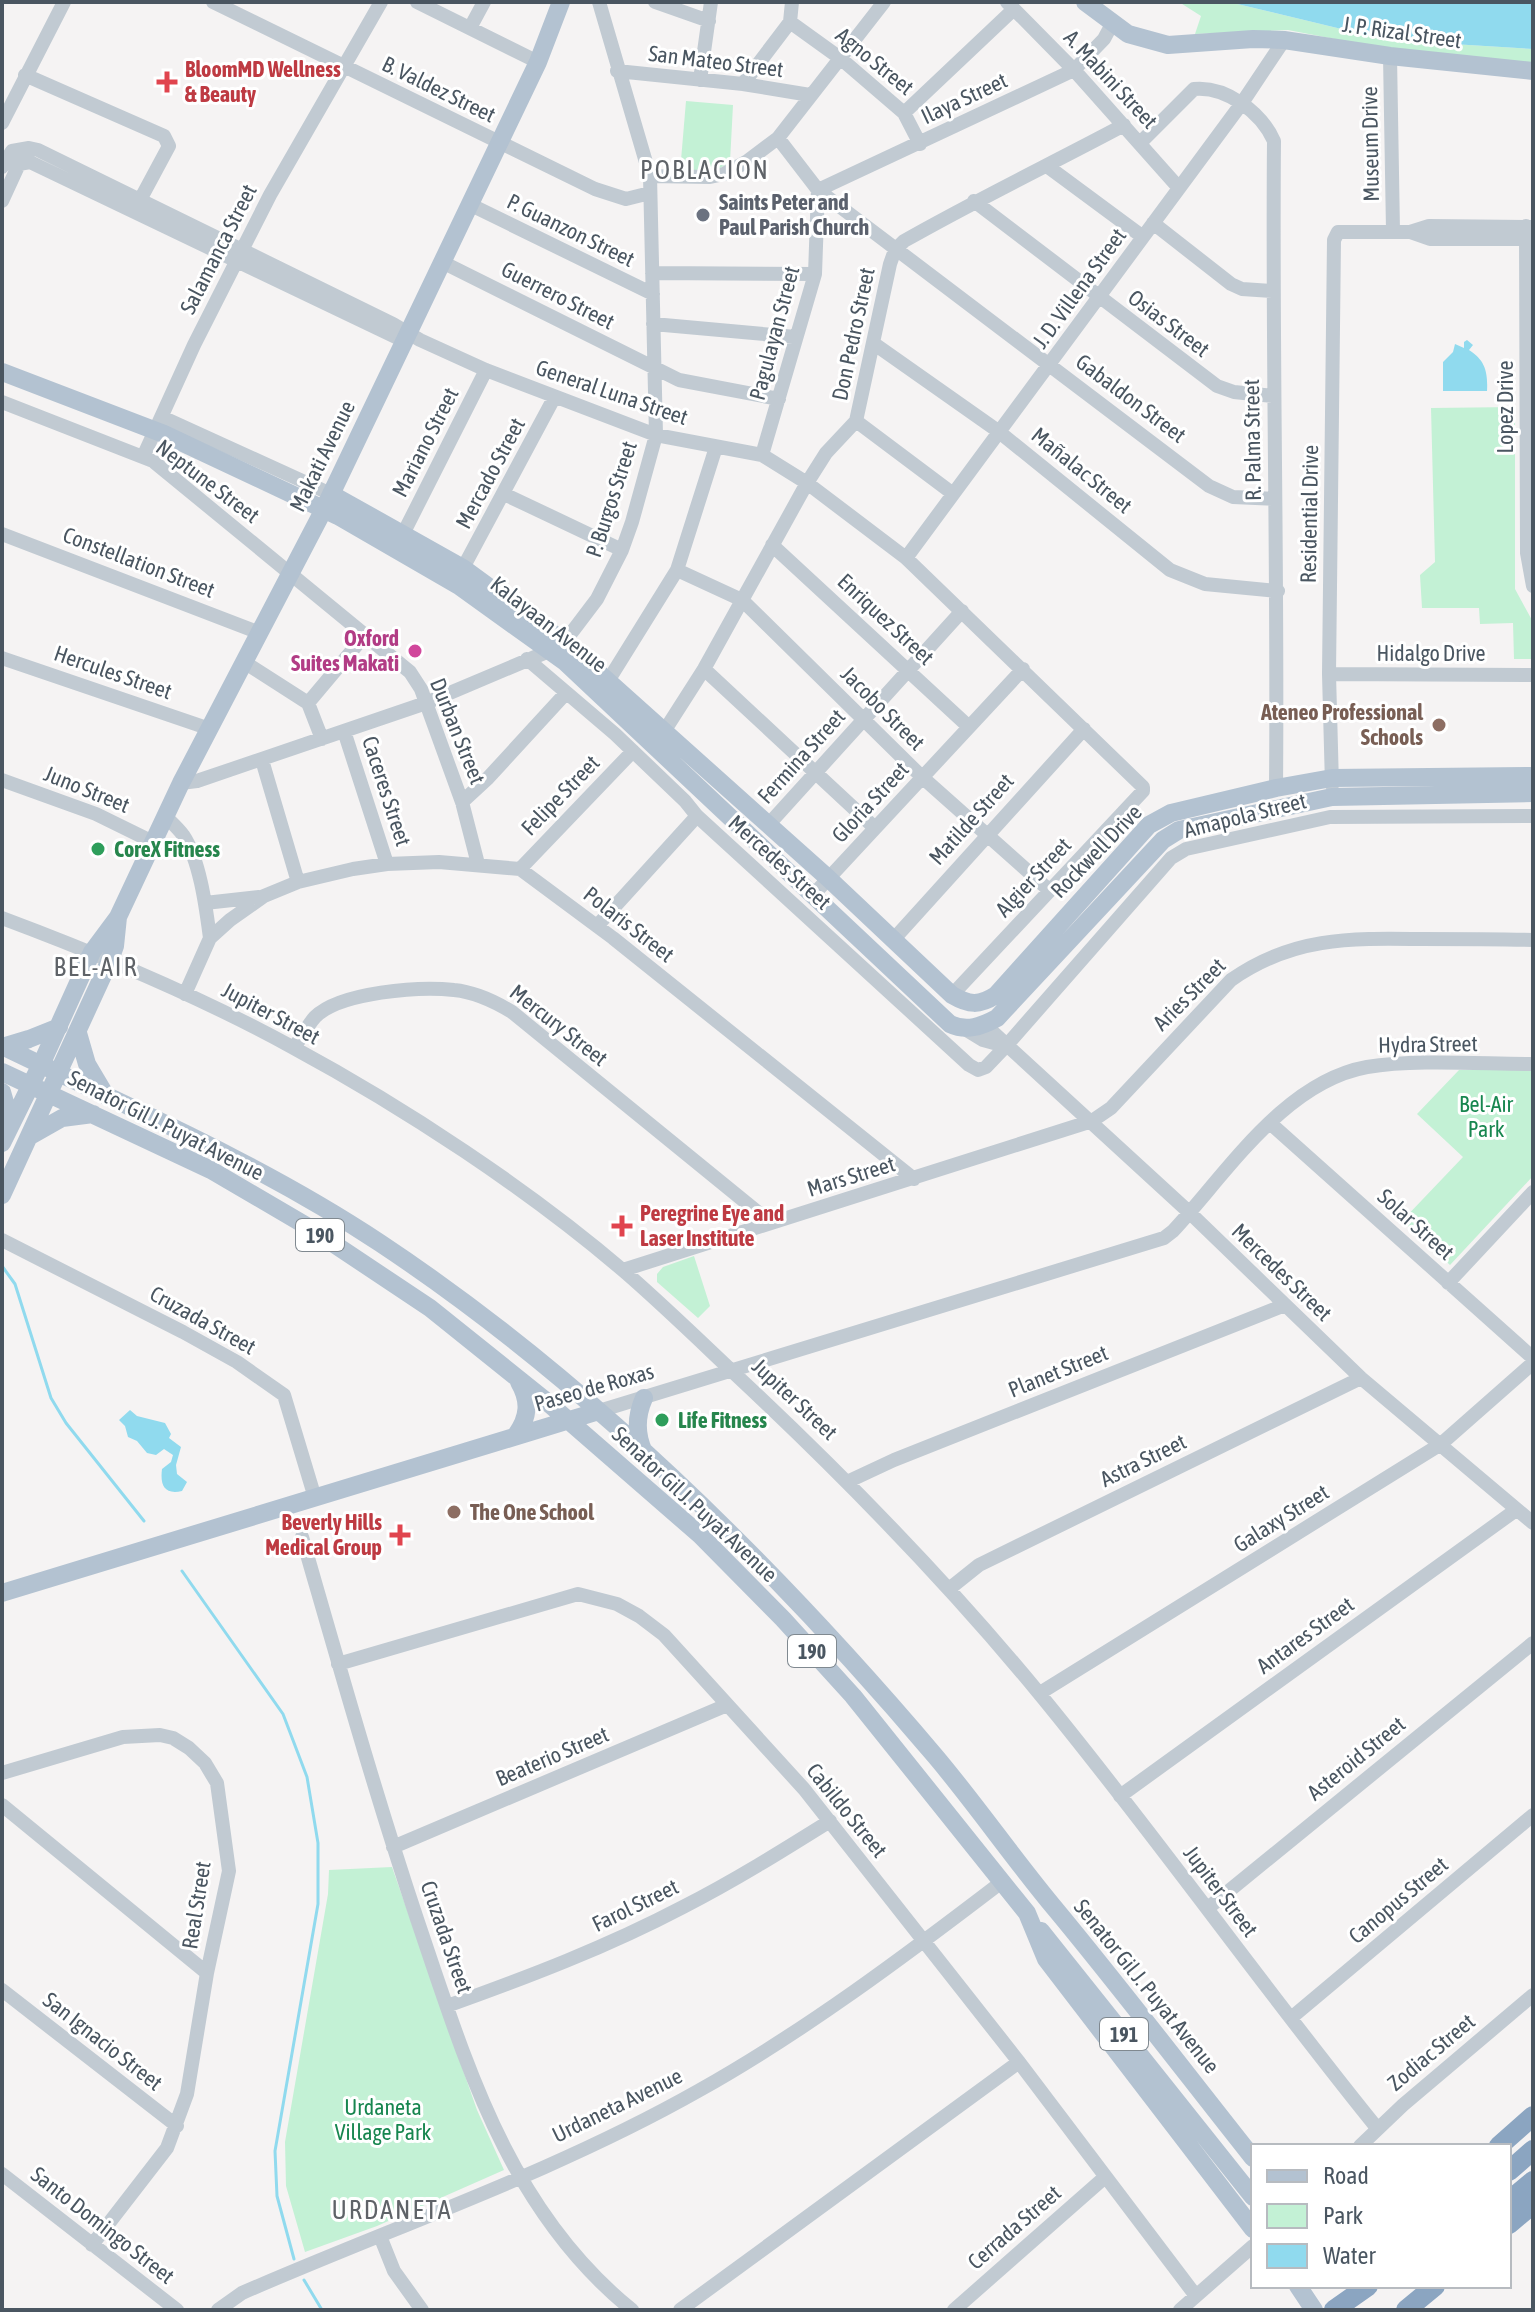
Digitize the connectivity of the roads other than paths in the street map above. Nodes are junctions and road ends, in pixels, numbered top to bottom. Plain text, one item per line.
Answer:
1 (64, 2) edge
2 (213, 2) edge
3 (381, 2) edge
4 (417, 2) edge
5 (484, 2) edge
6 (599, 2) edge
7 (655, 2) edge
8 (711, 2) edge
9 (792, 2) edge
10 (884, 2) edge
11 (1085, 2) edge
12 (559, 5) edge
13 (1011, 6) edge
14 (709, 21) junction
15 (790, 22) junction
16 (1112, 24) junction
17 (470, 28) junction
18 (1284, 40) junction
19 (1390, 56) junction
20 (840, 58) junction
21 (538, 62) junction
22 (343, 65) junction
23 (1074, 70) junction
24 (617, 71) junction
25 (1533, 71) edge
26 (25, 75) junction
27 (700, 80) junction
28 (743, 84) junction
29 (810, 95) junction
30 (1242, 103) junction
31 (904, 113) junction
32 (2, 123) edge
33 (1124, 125) junction
34 (778, 138) junction
35 (499, 143) junction
36 (1140, 143) junction
37 (920, 144) junction
38 (7, 145) edge
39 (1047, 166) junction
40 (2, 167) edge
41 (650, 176) junction
42 (1179, 188) junction
43 (818, 190) junction
44 (650, 193) junction
45 (140, 200) junction
46 (2, 201) edge
47 (974, 201) junction
48 (471, 205) junction
49 (160, 218) junction
50 (1153, 223) junction
51 (1393, 231) junction
52 (1529, 233) edge
53 (1143, 237) junction
54 (895, 250) junction
55 (238, 255) junction
56 (442, 262) junction
57 (652, 273) junction
58 (815, 274) junction
59 (1272, 291) junction
60 (653, 294) junction
61 (1099, 298) junction
62 (653, 324) junction
63 (796, 337) junction
64 (406, 338) junction
65 (873, 343) junction
66 (1051, 364) junction
67 (654, 367) junction
68 (486, 370) junction
69 (2, 372) edge
70 (1273, 396) junction
71 (554, 398) junction
72 (779, 399) junction
73 (2, 402) edge
74 (856, 421) junction
75 (159, 424) junction
76 (998, 431) junction
77 (656, 435) junction
78 (716, 447) junction
79 (762, 455) junction
80 (143, 457) junction
81 (807, 483) junction
82 (952, 493) junction
83 (504, 494) junction
84 (1275, 499) junction
85 (327, 502) junction
86 (2, 534) edge
87 (403, 534) junction
88 (772, 545) junction
89 (622, 550) junction
90 (906, 558) junction
91 (463, 568) junction
92 (677, 570) junction
93 (291, 573) junction
94 (1533, 586) edge
95 (1278, 591) junction
96 (742, 600) junction
97 (962, 611) junction
98 (260, 633) junction
99 (366, 634) junction
100 (556, 646) junction
101 (2, 658) edge
102 (527, 659) junction
103 (244, 662) junction
104 (704, 669) junction
105 (1023, 669) junction
106 (909, 670) junction
107 (1329, 674) junction
108 (1533, 675) edge
109 (608, 681) junction
110 (566, 693) junction
111 (308, 703) junction
112 (426, 703) junction
113 (864, 720) junction
114 (969, 727) junction
115 (210, 729) junction
116 (1084, 729) junction
117 (665, 730) junction
118 (344, 731) junction
119 (322, 739) junction
120 (633, 751) junction
121 (262, 760) junction
122 (816, 773) junction
123 (1533, 776) edge
124 (922, 777) junction
125 (1332, 778) junction
126 (2, 780) edge
127 (181, 783) junction
128 (1143, 787) joint
129 (1276, 788) junction
130 (1533, 793) edge
131 (1332, 797) junction
132 (462, 802) junction
133 (165, 816) junction
134 (697, 816) junction
135 (1533, 816) edge
136 (769, 824) junction
137 (875, 828) junction
138 (986, 834) junction
139 (153, 842) junction
140 (387, 864) junction
141 (478, 864) junction
142 (520, 869) junction
143 (828, 878) junction
144 (298, 882) junction
145 (1049, 890) junction
146 (814, 894) junction
147 (264, 896) junction
148 (205, 903) junction
149 (118, 917) junction
150 (2, 918) edge
151 (597, 926) junction
152 (210, 938) junction
153 (893, 940) junction
154 (1533, 940) edge
155 (92, 952) junction
156 (110, 960) junction
157 (185, 994) junction
158 (958, 999) junction
159 (985, 1025) junction
160 (59, 1027) junction
161 (965, 1029) junction
162 (78, 1033) junction
163 (2, 1046) edge
164 (1006, 1046) junction
165 (294, 1048) junction
166 (1533, 1064) edge
167 (41, 1065) junction
168 (2, 1072) edge
169 (59, 1074) junction
170 (31, 1084) junction
171 (2, 1092) edge
172 (51, 1093) junction
173 (106, 1096) junction
174 (94, 1114) junction
175 (1092, 1121) junction
176 (1270, 1123) junction
177 (5, 1136) edge
178 (29, 1137) junction
179 (914, 1179) junction
180 (1533, 1192) edge
181 (2, 1195) edge
182 (1190, 1213) junction
183 (771, 1223) junction
184 (2, 1240) edge
185 (623, 1270) junction
186 (1448, 1283) junction
187 (1285, 1305) junction
188 (1533, 1361) edge
189 (732, 1371) junction
190 (512, 1375) junction
191 (1361, 1378) junction
192 (644, 1398) junction
193 (599, 1411) junction
194 (568, 1420) junction
195 (516, 1435) junction
196 (1441, 1444) junction
197 (645, 1455) junction
198 (849, 1481) junction
199 (315, 1498) junction
200 (1516, 1510) junction
201 (1533, 1523) edge
202 (302, 1537) dead end
203 (949, 1589) junction
204 (2, 1593) edge
205 (1533, 1643) edge
206 (338, 1664) junction
207 (1040, 1693) junction
208 (727, 1705) junction
209 (2, 1773) edge
210 (1120, 1796) junction
211 (2, 1805) edge
212 (1533, 1815) edge
213 (830, 1821) junction
214 (393, 1847) junction
215 (1003, 1881) junction
216 (1208, 1908) junction
217 (1027, 1913) junction
218 (1058, 1913) junction
219 (923, 1941) junction
220 (1083, 1970) junction
221 (207, 1973) junction
222 (2, 1990) edge
223 (1533, 1995) edge
224 (447, 2006) junction
225 (1291, 2018) junction
226 (1019, 2062) junction
227 (1533, 2116) edge
228 (177, 2126) junction
229 (1377, 2128) junction
230 (1533, 2131) edge
231 (1533, 2142) edge
232 (1362, 2144) edge
233 (1501, 2144) edge
234 (1511, 2150) edge
235 (1533, 2150) edge
236 (1251, 2155) edge
237 (1511, 2161) edge
238 (1533, 2161) edge
239 (1251, 2168) edge
240 (1511, 2169) edge
241 (2, 2174) edge
242 (518, 2177) junction
243 (1104, 2178) junction
244 (1511, 2180) edge
245 (1533, 2181) edge
246 (1251, 2194) edge
247 (1511, 2199) edge
248 (1533, 2204) edge
249 (1245, 2212) edge
250 (1511, 2222) edge
251 (380, 2236) junction
252 (92, 2245) junction
253 (1251, 2248) edge
254 (1299, 2288) edge
255 (1345, 2288) edge
256 (1354, 2288) edge
257 (1365, 2288) edge
258 (1433, 2288) edge
259 (1196, 2296) junction
260 (177, 2310) edge
261 (218, 2310) edge
262 (422, 2310) edge
263 (632, 2310) edge
264 (680, 2310) edge
265 (954, 2310) edge
266 (1180, 2310) edge
267 (1314, 2310) edge
268 (1329, 2310) edge
269 (1406, 2310) edge

1 - 26 street
2 - 22 street, B. Valdez Street
3 - 22 street, Salamanca Street
4 - 17 street
5 - 17 street
6 - 24 street, P. Burgos Street
7 - 14 street
8 - 14 street
9 - 15 street
10 - 20 street
11 - 16 main road, J. P. Rizal Street
12 - 21 main road, Makati Avenue
13 - 23 street, A. Mabini Street
13 - 31 street
14 - 27 street
15 - 20 street, Agno Street
15 - 28 street
16 - 18 main road, J. P. Rizal Street
16 - 23 street, Ilaya Street
17 - 21 street
18 - 19 main road, J. P. Rizal Street
18 - 30 street, J. D. Villena Street
19 - 25 main road, J. P. Rizal Street
19 - 51 street, Museum Drive
20 - 29 street
20 - 31 street, Agno Street
21 - 35 main road, Makati Avenue
22 - 35 street, B. Valdez Street
22 - 55 street, Salamanca Street
23 - 33 street, A. Mabini Street
23 - 37 street, Ilaya Street
24 - 27 street, San Mateo Street
24 - 41 street, P. Burgos Street
26 - 32 street
26 - 45 street
27 - 28 street, San Mateo Street
28 - 29 street, San Mateo Street
29 - 34 street
30 - 36 street
30 - 42 street, J. D. Villena Street
30 - 59 street, R. Palma Street
31 - 37 street, Agno Street
33 - 36 street, A. Mabini Street
33 - 39 street, Don Pedro Street
34 - 41 street
34 - 43 street
35 - 44 street, B. Valdez Street
35 - 48 main road, Makati Avenue
36 - 42 street, A. Mabini Street
37 - 43 street, Ilaya Street
38 - 40 street, General Luna Street
38 - 45 street, General Luna Street
39 - 47 street, Don Pedro Street
39 - 53 street
41 - 44 street, P. Burgos Street
42 - 50 street, J. D. Villena Street
43 - 54 street, Gabaldon Street
43 - 58 street, Pagulayan Street
44 - 57 street, P. Burgos Street
45 - 49 street, General Luna Street
46 - 49 street, General Luna Street
47 - 54 street, Don Pedro Street
47 - 61 street, Osias Street
48 - 56 main road, Makati Avenue
48 - 60 street, P. Guanzon Street
49 - 55 street, General Luna Street
50 - 53 street, J. D. Villena Street
50 - 59 street
51 - 52 street
51 - 107 street, Residential Drive
52 - 94 street, Lopez Drive
53 - 61 street, J. D. Villena Street
54 - 65 street, Don Pedro Street
54 - 66 street, Gabaldon Street
55 - 64 street, General Luna Street
55 - 75 street, Salamanca Street
56 - 64 main road, Makati Avenue
56 - 67 street, Guerrero Street
57 - 58 street
57 - 60 street, P. Burgos Street
58 - 63 street, Pagulayan Street
59 - 70 street, R. Palma Street
60 - 62 street, P. Burgos Street
61 - 66 street, J. D. Villena Street
61 - 70 street, Osias Street
62 - 63 street
62 - 67 street, P. Burgos Street
63 - 72 street, Pagulayan Street
64 - 68 street, General Luna Street
64 - 85 main road, Makati Avenue
65 - 74 street, Don Pedro Street
65 - 76 street, Mañalac Street
66 - 76 street, J. D. Villena Street
66 - 84 street, Gabaldon Street
67 - 72 street, Guerrero Street
67 - 77 street, P. Burgos Street
68 - 71 street, General Luna Street
68 - 87 street, Mariano Street
69 - 75 main road, Kalayaan Avenue
70 - 84 street, R. Palma Street
71 - 77 street, General Luna Street
71 - 83 street, Mercado Street
72 - 79 street, Pagulayan Street
73 - 80 street, Neptune Street
74 - 81 street, Don Pedro Street
74 - 82 street
75 - 80 street, Salamanca Street
75 - 85 main road, Kalayaan Avenue
76 - 82 street, J. D. Villena Street
76 - 95 street, Mañalac Street
77 - 78 street, General Luna Street
77 - 89 street, P. Burgos Street
78 - 79 street, General Luna Street
78 - 92 street
79 - 81 street, General Luna Street
80 - 93 street, Neptune Street
81 - 88 street, Don Pedro Street
81 - 90 street, General Luna Street
82 - 90 street, J. D. Villena Street
83 - 89 street
83 - 91 street, Mercado Street
84 - 95 street, R. Palma Street
85 - 87 main road, Kalayaan Avenue
85 - 93 main road, Makati Avenue
85 - 100 main road, Kalayaan Avenue
86 - 98 street, Constellation Street
87 - 91 main road, Kalayaan Avenue
88 - 96 street, Don Pedro Street
88 - 106 street, Enriquez Street
89 - 100 street, P. Burgos Street
90 - 97 street, General Luna Street
91 - 100 main road, Kalayaan Avenue
92 - 96 street, Jacobo Street
92 - 109 street
93 - 98 main road, Makati Avenue
93 - 99 street, Durban Street
95 - 129 street, R. Palma Street
96 - 104 street, Don Pedro Street
96 - 113 street, Jacobo Street
97 - 105 street, General Luna Street
97 - 106 street, Fermina Street
98 - 103 main road, Makati Avenue
99 - 111 street
99 - 112 street, Durban Street
100 - 102 street
100 - 109 main road, Kalayaan Avenue
100 - 146 main road, Kalayaan Avenue
101 - 115 street, Hercules Street
102 - 110 street, Mercedes Street
102 - 112 street
103 - 111 street
103 - 115 main road, Makati Avenue
104 - 117 street, Don Pedro Street
104 - 122 street
105 - 114 street, Gloria Street
105 - 116 street, General Luna Street
106 - 113 street, Fermina Street
106 - 114 street, Enriquez Street
107 - 108 street, Hidalgo Drive
107 - 125 street, Residential Drive
109 - 117 main road, Kalayaan Avenue
110 - 120 street, Mercedes Street
110 - 132 street
111 - 119 street
112 - 118 street
112 - 132 street, Durban Street
113 - 122 street, Fermina Street
113 - 124 street, Jacobo Street
114 - 124 street, Gloria Street
115 - 127 main road, Makati Avenue
116 - 128 street, General Luna Street
116 - 138 street, Matilde Street
117 - 136 main road, Kalayaan Avenue
118 - 119 street
118 - 140 street, Caceres Street
119 - 121 street
120 - 134 street, Mercedes Street
120 - 142 street, Felipe Street
121 - 127 street
121 - 144 street
122 - 136 street, Fermina Street
122 - 137 street
123 - 125 main road, Rockwell Drive
124 - 137 street, Gloria Street
124 - 138 street, Jacobo Street
125 - 129 main road, Rockwell Drive
125 - 131 street, Residential Drive
126 - 139 street, Juno Street
127 - 133 main road, Makati Avenue
128 - 145 street, Algier Street
129 - 158 main road, Rockwell Drive
130 - 131 main road, Rockwell Drive
131 - 159 main road, Rockwell Drive
132 - 141 street, Durban Street
133 - 139 main road, Makati Avenue
133 - 148 street
134 - 151 street
134 - 164 street, Mercedes Street
135 - 164 street, Amapola Street
136 - 143 main road, Kalayaan Avenue
137 - 143 street, Gloria Street
138 - 145 street, Jacobo Street
138 - 153 street, Matilde Street
139 - 149 main road, Makati Avenue
140 - 141 street, Polaris Street
140 - 144 street, Polaris Street
141 - 142 street, Polaris Street
142 - 151 street, Polaris Street
143 - 146 street, Gloria Street
143 - 153 main road, Kalayaan Avenue
144 - 147 street, Polaris Street
145 - 158 street, Algier Street
146 - 161 main road, Kalayaan Avenue
147 - 148 street, Polaris Street
147 - 152 street, Polaris Street
148 - 152 street
149 - 155 main road, Makati Avenue
149 - 156 main road, Makati Avenue
150 - 155 street, Jupiter Street
151 - 179 street, Polaris Street
152 - 157 street, Polaris Street
153 - 158 main road, Kalayaan Avenue
154 - 175 street, Aries Street
155 - 156 street, Jupiter Street
155 - 160 main road, Makati Avenue
156 - 157 street, Jupiter Street
156 - 162 main road, Makati Avenue
157 - 165 street, Jupiter Street
158 - 159 main road, Kalayaan Avenue
159 - 161 main road
159 - 164 street, Mercedes Street
160 - 163 main road
160 - 167 main road, Makati Avenue
161 - 164 street, Mercedes Street
162 - 169 main road, Makati Avenue
162 - 173 main road
163 - 167 main road, Senator Gil J. Puyat Avenue / 190
164 - 175 street, Mercedes Street
165 - 183 street, Mercury Street
165 - 185 street, Jupiter Street
166 - 176 street, Hydra Street
167 - 169 main road, Senator Gil J. Puyat Avenue / 190
167 - 170 main road, Makati Avenue
168 - 170 main road, Senator Gil J. Puyat Avenue / 190
169 - 172 main road, Makati Avenue
169 - 173 main road, Senator Gil J. Puyat Avenue / 190
170 - 172 main road, Senator Gil J. Puyat Avenue / 190
170 - 177 main road, Makati Avenue
171 - 177 main road
172 - 174 main road, Senator Gil J. Puyat Avenue / 190
172 - 178 main road, Makati Avenue
173 - 193 main road, Senator Gil J. Puyat Avenue / 190
174 - 178 main road
174 - 190 main road, Senator Gil J. Puyat Avenue / 190
175 - 179 street, Mars Street
175 - 182 street, Mercedes Street
176 - 182 street, Hydra Street
176 - 186 street, Solar Street
178 - 181 main road, Makati Avenue
179 - 183 street, Mars Street
180 - 186 street
182 - 187 street, Mercedes Street
182 - 189 street, Paseo de Roxas
183 - 185 street, Mars Street
184 - 199 street, Cruzada Street
185 - 189 street, Jupiter Street
186 - 188 street, Solar Street
187 - 191 street, Mercedes Street
187 - 198 street, Planet Street
188 - 196 street, Galaxy Street
189 - 192 street, Paseo de Roxas
189 - 198 street, Jupiter Street
190 - 194 main road, Senator Gil J. Puyat Avenue / 190
190 - 195 main road
191 - 196 street, Mercedes Street
191 - 203 street, Astra Street
192 - 193 street, Paseo de Roxas
192 - 197 main road
193 - 194 main road, Paseo de Roxas
193 - 197 main road, Senator Gil J. Puyat Avenue / 190
194 - 195 main road, Paseo de Roxas
194 - 215 main road, Senator Gil J. Puyat Avenue / 190
195 - 199 main road, Paseo de Roxas
196 - 200 street, Mercedes Street
196 - 207 street, Galaxy Street
197 - 218 main road, Senator Gil J. Puyat Avenue / 190
198 - 203 street, Jupiter Street
199 - 204 main road, Paseo de Roxas
200 - 201 street, Mercedes Street
200 - 210 street, Antares Street
202 - 206 street, Cruzada Street
203 - 207 street, Jupiter Street
205 - 216 street, Asteroid Street
206 - 208 street, Cabildo Street
206 - 214 street, Cruzada Street
207 - 210 street, Jupiter Street
208 - 213 street, Cabildo Street
208 - 214 street, Beaterio Street
209 - 221 street, Real Street
210 - 216 street, Jupiter Street
211 - 221 street
212 - 225 street, Canopus Street
213 - 219 street, Cabildo Street
213 - 224 street, Farol Street
214 - 224 street, Cruzada Street
215 - 217 main road, Senator Gil J. Puyat Avenue / 190
215 - 219 street, Urdaneta Avenue
216 - 225 street, Jupiter Street
217 - 220 main road, 191
217 - 249 main road, Senator Gil J. Puyat Avenue / 190
218 - 220 main road, 191
218 - 236 main road, Senator Gil J. Puyat Avenue / 190
219 - 226 street, Cabildo Street
219 - 242 street, Urdaneta Avenue
220 - 239 main road, 191
220 - 246 main road, 191
221 - 228 street, Real Street
222 - 228 street, San Ignacio Street
223 - 229 street, Zodiac Street
224 - 242 street, Cruzada Street
225 - 229 street, Jupiter Street
226 - 243 street, Cabildo Street
226 - 264 street
227 - 233 highway
228 - 252 street, Real Street
229 - 232 street, Zodiac Street
230 - 234 highway
231 - 237 main road
235 - 240 highway
238 - 244 main road
241 - 252 street, Santo Domingo Street
242 - 251 street, Urdaneta Avenue
242 - 263 street, Cruzada Street
243 - 259 street, Cabildo Street
243 - 265 street, Cerrada Street
245 - 247 highway
248 - 250 highway
251 - 261 street, Urdaneta Avenue
251 - 262 street
252 - 260 street, Santo Domingo Street
253 - 259 street
254 - 267 main road
255 - 268 highway
256 - 268 highway
257 - 268 highway
258 - 269 highway
259 - 266 street

